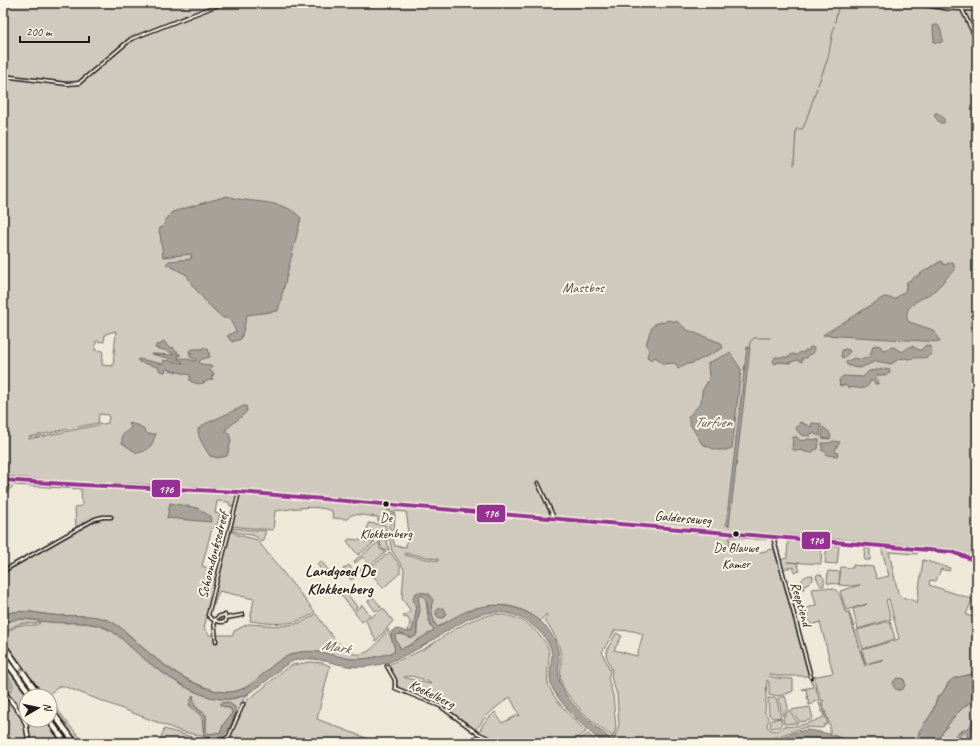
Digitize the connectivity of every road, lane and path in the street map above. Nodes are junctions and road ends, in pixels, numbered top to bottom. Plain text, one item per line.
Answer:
1 (223, 3) edge
2 (917, 3) edge
3 (962, 9) junction
4 (977, 9) edge
5 (977, 41) edge
6 (3, 76) edge
7 (5, 480) edge
8 (538, 483) dead end
9 (3, 490) edge
10 (239, 492) junction
11 (111, 517) dead end
12 (554, 519) junction
13 (773, 537) junction
14 (977, 561) edge
15 (3, 571) edge
16 (243, 615) dead end
17 (226, 618) junction
18 (214, 620) junction
19 (216, 641) dead end
20 (3, 645) edge
21 (3, 657) edge
22 (387, 666) dead end
23 (811, 677) dead end
24 (26, 688) edge
25 (34, 688) edge
26 (3, 690) edge
27 (243, 704) dead end
28 (58, 720) edge
29 (55, 728) edge
30 (29, 743) edge
31 (66, 743) edge
32 (75, 743) edge
33 (206, 743) edge
34 (499, 743) edge

1 - 6 street
2 - 3 street
3 - 4 street
3 - 5 street
7 - 9 street
7 - 10 street, Galderseweg
8 - 12 street
10 - 12 street, Galderseweg
10 - 18 street, Schoondonksedreef
11 - 15 street
12 - 13 street, Galderseweg
13 - 14 street, Galderseweg
13 - 23 street, Reeptiend
16 - 17 street, Schoondonksedreef
17 - 18 street, Schoondonksedreef
17 - 18 street, Schoondonksedreef
18 - 19 street, Schoondonksedreef
25 -> 20 highway
21 - 24 highway
22 - 34 street, Koekelberg
26 - 30 street
27 - 33 street
28 - 32 highway
29 - 31 highway

